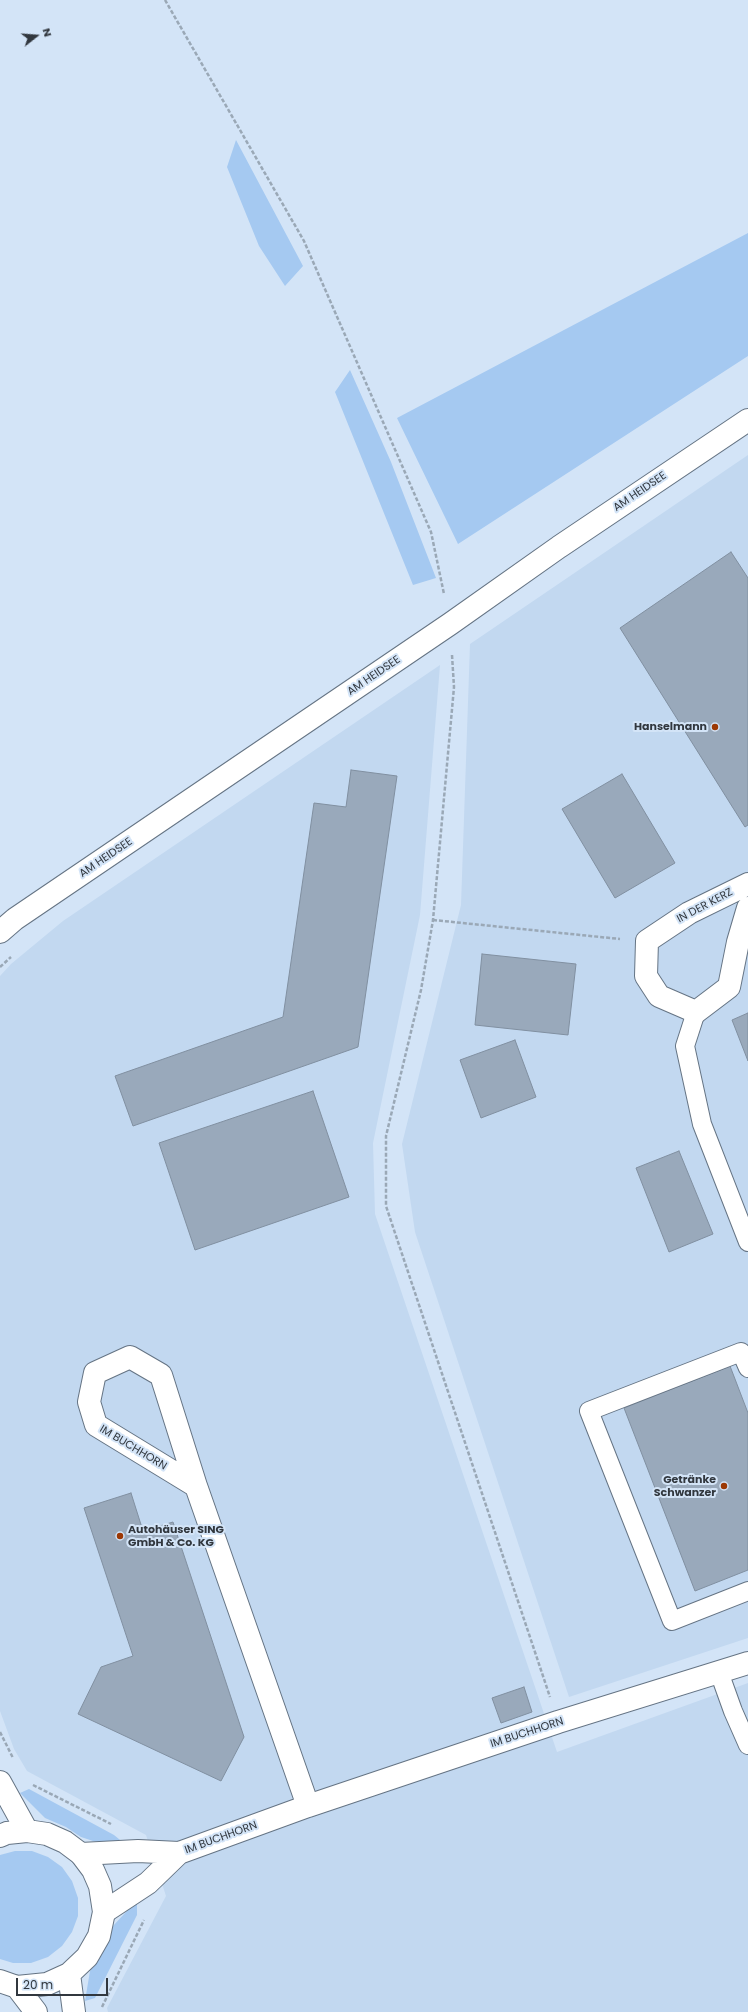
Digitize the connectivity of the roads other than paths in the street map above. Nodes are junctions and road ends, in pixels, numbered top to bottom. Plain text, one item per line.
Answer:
1 (748, 420) edge
2 (748, 884) edge
3 (748, 908) edge
4 (0, 932) edge
5 (696, 1012) junction
6 (748, 1242) edge
7 (748, 1368) edge
8 (196, 1486) junction
9 (748, 1591) edge
10 (748, 1663) edge
11 (719, 1672) junction
12 (748, 1745) edge
13 (0, 1782) edge
14 (308, 1806) junction
15 (27, 1831) junction
16 (0, 1836) edge
17 (179, 1853) junction
18 (80, 1854) junction
19 (104, 1912) junction
20 (69, 1974) junction
21 (9, 1984) edge
22 (36, 2012) edge
23 (74, 2012) edge

1 - 4 street, AM HEIDSEE
2 - 5 street, IN DER KERZ
3 - 5 street
5 - 6 lane
7 - 9 lane
8 - 8 street, IM BUCHHORN
8 - 14 street, IM BUCHHORN
10 - 11 street, IM BUCHHORN
11 - 12 lane
11 - 14 street, IM BUCHHORN
13 - 15 street
14 - 17 street, IM BUCHHORN
15 - 16 street
15 - 18 street
17 - 18 street, IM BUCHHORN
17 - 19 street, IM BUCHHORN
18 - 19 street
19 - 20 street
20 - 21 street
20 - 23 street
21 - 22 street

